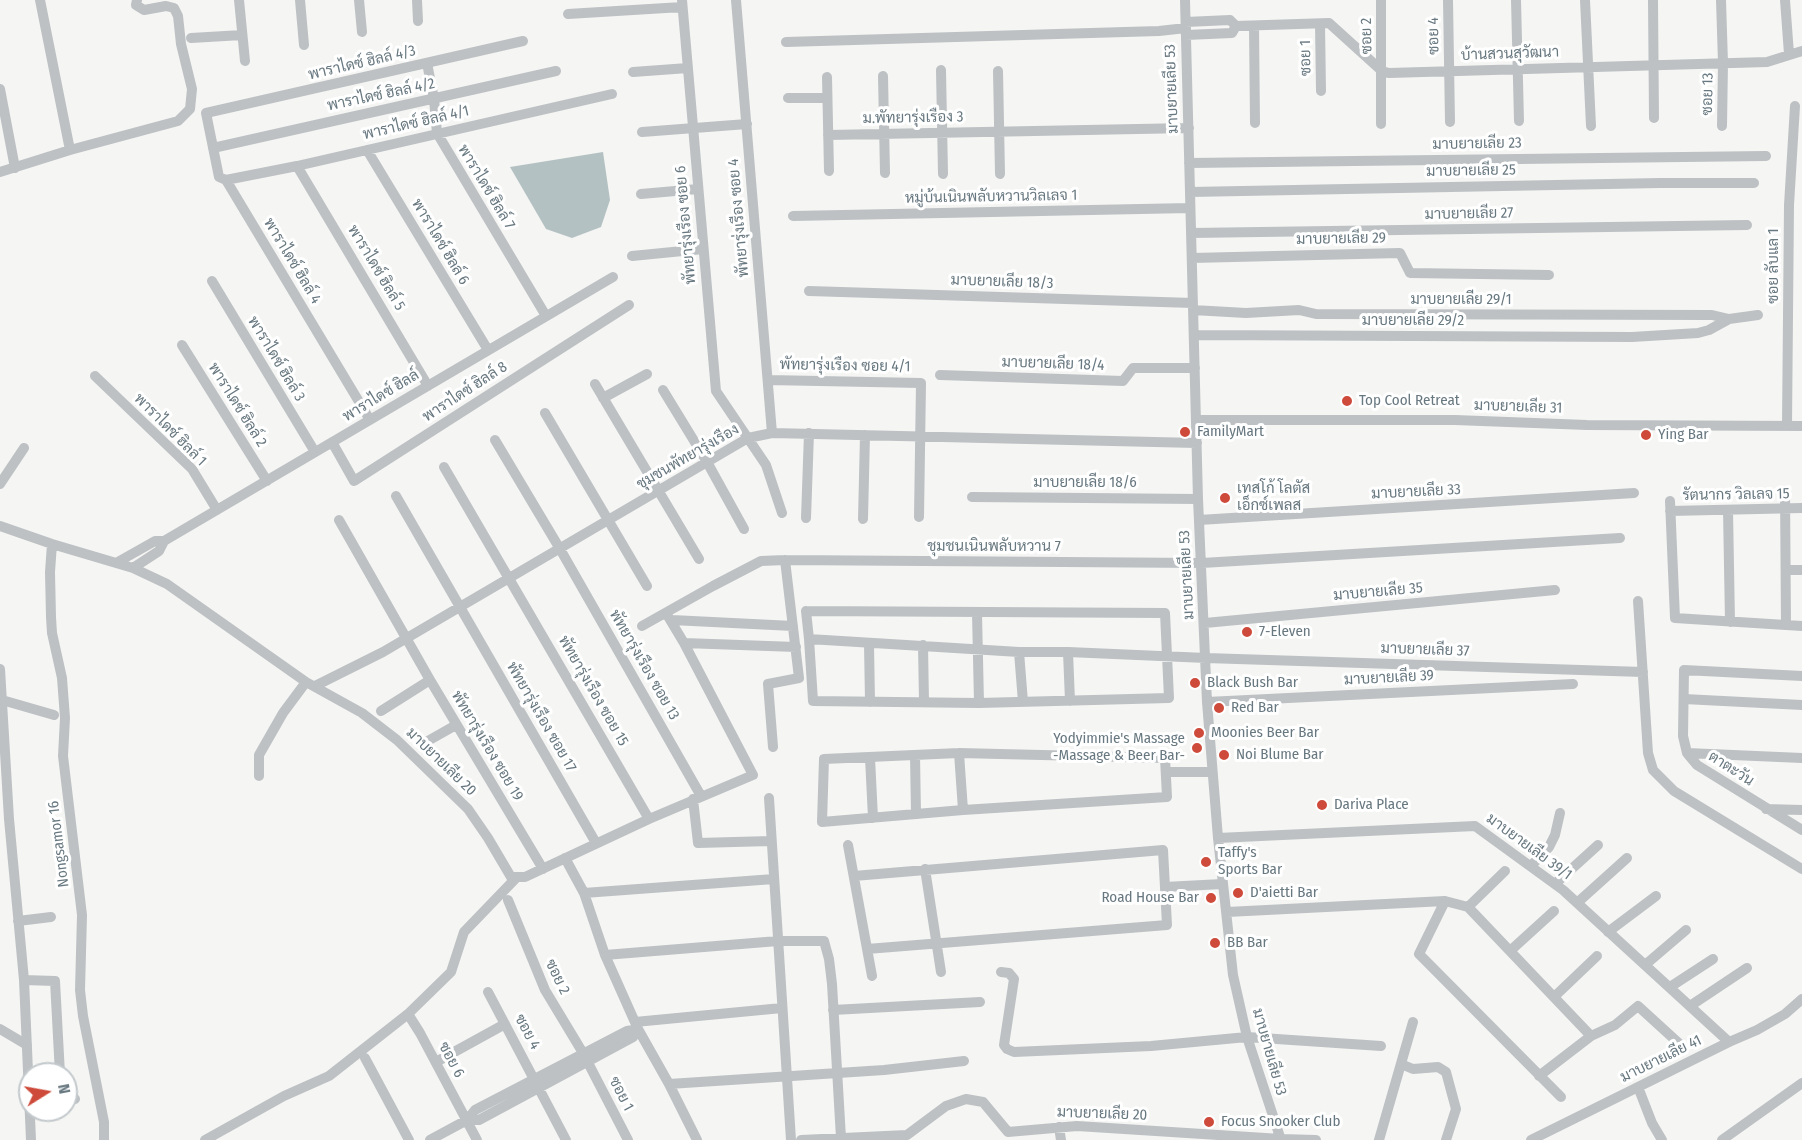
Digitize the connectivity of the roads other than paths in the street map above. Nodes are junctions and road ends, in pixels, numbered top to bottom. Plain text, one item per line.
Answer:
1 (40, 0) edge
2 (137, 0) edge
3 (239, 0) edge
4 (300, 0) edge
5 (359, 0) edge
6 (417, 0) edge
7 (736, 0) edge
8 (1185, 0) edge
9 (1381, 0) edge
10 (1448, 0) edge
11 (1516, 0) edge
12 (1585, 0) edge
13 (1653, 0) edge
14 (1721, 0) edge
15 (1785, 0) edge
16 (682, 3) edge
17 (568, 14) dead end
18 (418, 21) dead end
19 (1320, 24) junction
20 (1254, 26) junction
21 (1186, 28) junction
22 (362, 32) dead end
23 (242, 35) junction
24 (191, 38) dead end
25 (523, 41) dead end
26 (786, 42) dead end
27 (304, 45) dead end
28 (1802, 51) edge
29 (1789, 54) junction
30 (245, 61) dead end
31 (427, 63) junction
32 (1724, 63) junction
33 (1654, 64) junction
34 (1587, 66) junction
35 (688, 68) junction
36 (941, 70) dead end
37 (1518, 70) junction
38 (556, 71) dead end
39 (998, 71) dead end
40 (1382, 71) junction
41 (1449, 71) junction
42 (633, 72) dead end
43 (883, 76) dead end
44 (826, 77) dead end
45 (0, 89) edge
46 (1321, 92) dead end
47 (612, 94) dead end
48 (788, 98) dead end
49 (827, 98) junction
50 (434, 99) junction
51 (1795, 106) dead end
52 (207, 113) joint
53 (1654, 118) dead end
54 (1519, 121) dead end
55 (1450, 122) dead end
56 (1255, 123) dead end
57 (747, 124) junction
58 (1381, 124) dead end
59 (1591, 126) dead end
60 (1722, 126) dead end
61 (693, 127) junction
62 (1189, 128) junction
63 (999, 131) junction
64 (642, 132) dead end
65 (942, 132) junction
66 (437, 133) junction
67 (884, 134) junction
68 (828, 135) junction
69 (213, 148) junction
70 (70, 150) junction
71 (366, 150) junction
72 (1766, 156) dead end
73 (1189, 163) junction
74 (297, 166) junction
75 (15, 168) junction
76 (829, 171) dead end
77 (0, 172) edge
78 (885, 173) dead end
79 (943, 174) dead end
80 (1000, 174) dead end
81 (226, 180) junction
82 (1754, 183) dead end
83 (698, 189) junction
84 (1190, 192) junction
85 (641, 194) dead end
86 (1190, 208) junction
87 (793, 216) dead end
88 (1747, 225) dead end
89 (1191, 233) junction
90 (703, 249) junction
91 (632, 256) dead end
92 (1192, 258) junction
93 (1550, 275) dead end
94 (613, 277) dead end
95 (212, 281) dead end
96 (809, 291) dead end
97 (629, 305) dead end
98 (1193, 307) junction
99 (1758, 315) dead end
100 (546, 316) junction
101 (1729, 319) junction
102 (1194, 335) junction
103 (182, 345) dead end
104 (488, 350) junction
105 (1195, 368) junction
106 (647, 374) dead end
107 (940, 375) dead end
108 (95, 376) dead end
109 (768, 380) junction
110 (595, 384) dead end
111 (428, 386) junction
112 (663, 390) dead end
113 (603, 398) junction
114 (545, 412) dead end
115 (370, 420) junction
116 (1196, 420) junction
117 (1787, 426) junction
118 (1802, 426) edge
119 (772, 432) junction
120 (809, 434) junction
121 (865, 435) junction
122 (920, 436) junction
123 (748, 438) junction
124 (495, 440) dead end
125 (332, 442) junction
126 (1197, 443) junction
127 (24, 448) dead end
128 (315, 452) junction
129 (707, 462) junction
130 (444, 467) dead end
131 (267, 481) junction
132 (0, 484) edge
133 (1785, 490) dead end
134 (658, 491) junction
135 (1634, 493) dead end
136 (396, 496) dead end
137 (972, 497) dead end
138 (1198, 499) junction
139 (1802, 508) edge
140 (1786, 509) junction
141 (217, 510) junction
142 (1728, 510) junction
143 (782, 513) dead end
144 (919, 517) dead end
145 (806, 518) dead end
146 (863, 519) dead end
147 (339, 520) dead end
148 (609, 520) junction
149 (1199, 520) junction
150 (0, 526) edge
151 (744, 530) dead end
152 (1620, 538) dead end
153 (164, 541) junction
154 (52, 544) junction
155 (560, 549) junction
156 (699, 560) dead end
157 (785, 560) junction
158 (116, 563) junction
159 (1202, 563) junction
160 (133, 568) junction
161 (1786, 570) junction
162 (1802, 570) edge
163 (510, 578) junction
164 (647, 586) dead end
165 (1555, 590) dead end
166 (1638, 601) dead end
167 (459, 607) junction
168 (977, 613) junction
169 (669, 617) junction
170 (1730, 622) junction
171 (1205, 623) junction
172 (1786, 625) junction
173 (642, 626) dead end
174 (793, 626) junction
175 (1802, 626) edge
176 (405, 639) junction
177 (809, 639) junction
178 (684, 643) junction
179 (869, 644) junction
180 (923, 645) junction
181 (796, 647) junction
182 (978, 649) junction
183 (1019, 652) junction
184 (1068, 652) junction
185 (1167, 656) junction
186 (1206, 658) junction
187 (0, 669) edge
188 (1643, 672) junction
189 (1802, 676) edge
190 (430, 681) junction
191 (311, 684) junction
192 (1573, 684) dead end
193 (2, 699) junction
194 (1684, 699) junction
195 (1070, 701) junction
196 (870, 702) junction
197 (924, 702) junction
198 (1023, 702) junction
199 (1207, 702) junction
200 (979, 703) junction
201 (1802, 705) edge
202 (381, 711) dead end
203 (54, 715) dead end
204 (456, 725) junction
205 (426, 742) dead end
206 (773, 747) dead end
207 (959, 753) junction
208 (1687, 753) junction
209 (915, 755) junction
210 (870, 758) junction
211 (1802, 758) edge
212 (1167, 772) junction
213 (1212, 772) junction
214 (259, 776) dead end
215 (697, 797) junction
216 (768, 798) dead end
217 (1765, 808) junction
218 (963, 810) junction
219 (1802, 810) edge
220 (1560, 813) dead end
221 (916, 814) junction
222 (873, 818) junction
223 (649, 819) junction
224 (5, 820) edge
225 (1802, 830) edge
226 (1218, 838) junction
227 (771, 841) junction
228 (596, 843) junction
229 (848, 845) dead end
230 (1598, 845) dead end
231 (565, 858) junction
232 (1627, 858) dead end
233 (1530, 866) junction
234 (543, 868) junction
235 (925, 869) junction
236 (1802, 869) edge
237 (1505, 871) dead end
238 (854, 876) junction
239 (517, 877) junction
240 (774, 879) junction
241 (1222, 884) junction
242 (1555, 884) junction
243 (1165, 887) junction
244 (584, 893) junction
245 (1656, 896) dead end
246 (508, 900) dead end
247 (1445, 901) junction
248 (1577, 903) junction
249 (1468, 907) junction
250 (1554, 911) dead end
251 (1227, 912) junction
252 (51, 917) dead end
253 (18, 921) junction
254 (1686, 930) dead end
255 (1608, 932) junction
256 (778, 941) junction
257 (937, 942) junction
258 (867, 949) junction
259 (1510, 951) junction
260 (605, 955) junction
261 (1597, 956) dead end
262 (1713, 959) dead end
263 (1645, 965) junction
264 (1747, 968) dead end
265 (941, 972) dead end
266 (1001, 972) dead end
267 (872, 976) dead end
268 (24, 980) junction
269 (1670, 987) junction
270 (488, 992) dead end
271 (1554, 997) junction
272 (1802, 999) edge
273 (980, 1002) dead end
274 (1690, 1006) junction
275 (782, 1008) junction
276 (833, 1010) junction
277 (408, 1014) junction
278 (1413, 1023) dead end
279 (506, 1024) junction
280 (637, 1026) junction
281 (0, 1029) edge
282 (1591, 1036) junction
283 (1247, 1037) junction
284 (1729, 1042) junction
285 (27, 1045) junction
286 (1381, 1046) dead end
287 (1684, 1048) dead end
288 (365, 1058) dead end
289 (585, 1058) junction
290 (964, 1061) dead end
291 (59, 1062) edge
292 (435, 1062) junction
293 (1401, 1064) junction
294 (838, 1072) junction
295 (787, 1075) junction
296 (1539, 1076) junction
297 (537, 1083) junction
298 (1802, 1083) edge
299 (669, 1084) junction
300 (1638, 1087) junction
301 (1561, 1097) dead end
302 (467, 1120) junction
303 (1059, 1127) junction
304 (1008, 1136) edge
305 (841, 1138) junction
306 (31, 1140) edge
307 (104, 1140) edge
308 (205, 1140) edge
309 (409, 1140) edge
310 (430, 1140) edge
311 (477, 1140) edge
312 (566, 1140) edge
313 (628, 1140) edge
314 (698, 1140) edge
315 (791, 1140) edge
316 (801, 1140) edge
317 (1061, 1140) edge
318 (1281, 1140) edge
319 (1316, 1140) edge
320 (1379, 1140) edge
321 (1446, 1140) edge
322 (1531, 1140) edge
323 (1662, 1140) edge
324 (1722, 1140) edge

1 - 70 street
2 - 70 street
3 - 23 street
4 - 27 street
5 - 22 street
6 - 18 street
7 - 57 street, พัทยารุ่งเรือง ซอย 4
8 - 21 street, มาบยายเลีย 53
9 - 40 street, ซอย 2
10 - 41 street, ซอย 4
11 - 37 street
12 - 34 street
13 - 33 street
14 - 32 street, ซอย 13
15 - 29 street
16 - 17 street
16 - 35 street, พัทยารุ่งเรือง ซอย 6
19 - 20 street
19 - 40 street
19 - 46 street, ซอย 1
20 - 21 street
20 - 56 street
21 - 26 street
21 - 62 street, มาบยายเลีย 53
23 - 24 street
23 - 30 street
25 - 31 street, พาราไดซ์ ฮิลล์ 4/3
28 - 29 street, บ้านสวนสุวัฒนา
29 - 32 street, บ้านสวนสุวัฒนา
31 - 50 street, พาราไดซ์ ฮิลล์ 7
31 - 52 street, พาราไดซ์ ฮิลล์ 4/3
32 - 33 street, บ้านสวนสุวัฒนา
32 - 60 street, ซอย 13
33 - 34 street, บ้านสวนสุวัฒนา
33 - 53 street
34 - 37 street, บ้านสวนสุวัฒนา
34 - 59 street
35 - 42 street
35 - 61 street, พัทยารุ่งเรือง ซอย 6
36 - 65 street
37 - 41 street, บ้านสวนสุวัฒนา
37 - 54 street
38 - 50 street, พาราไดซ์ ฮิลล์ 4/2
39 - 63 street
40 - 41 street, บ้านสวนสุวัฒนา
40 - 58 street, ซอย 2
41 - 55 street, ซอย 4
43 - 67 street
44 - 49 street
45 - 75 street
47 - 66 street, พาราไดซ์ ฮิลล์ 4/1
48 - 49 street
49 - 68 street
50 - 66 street, พาราไดซ์ ฮิลล์ 7
50 - 69 street, พาราไดซ์ ฮิลล์ 4/2
51 - 117 street, ซอย ลับแล 1
52 - 69 street, พาราไดซ์ ฮิลล์ 4
57 - 61 street
57 - 109 street, พัทยารุ่งเรือง ซอย 4
61 - 64 street
61 - 83 street, พัทยารุ่งเรือง ซอย 6
62 - 63 street, ม.พัทยารุ่งเรือง 3
62 - 73 street, มาบยายเลีย 53
63 - 65 street, ม.พัทยารุ่งเรือง 3
63 - 80 street
65 - 67 street, ม.พัทยารุ่งเรือง 3
65 - 79 street
66 - 71 street, พาราไดซ์ ฮิลล์ 4/1
66 - 100 street, พาราไดซ์ ฮิลล์ 7
67 - 68 street, ม.พัทยารุ่งเรือง 3
67 - 78 street
68 - 76 street
69 - 81 street, พาราไดซ์ ฮิลล์ 4
70 - 75 street
71 - 74 street, พาราไดซ์ ฮิลล์ 4/1
71 - 104 street, พาราไดซ์ ฮิลล์ 6
72 - 73 street, มาบยายเลีย 23
73 - 84 street, มาบยายเลีย 53
74 - 81 street, พาราไดซ์ ฮิลล์ 4/1
74 - 111 street, พาราไดซ์ ฮิลล์ 5
75 - 77 street
81 - 115 street, พาราไดซ์ ฮิลล์ 4
82 - 84 street, มาบยายเลีย 25
83 - 85 street
83 - 90 street, พัทยารุ่งเรือง ซอย 6
84 - 86 street, มาบยายเลีย 53
86 - 87 street, หมู่บ้นเนินพลับหวานวิลเลจ 1
86 - 89 street, มาบยายเลีย 53
88 - 89 street, มาบยายเลีย 27
89 - 92 street, มาบยายเลีย 53
90 - 91 street
90 - 123 street, พัทยารุ่งเรือง ซอย 6
92 - 93 street, มาบยายเลีย 29
92 - 98 street, มาบยายเลีย 53
94 - 100 street, พาราไดซ์ ฮิลล์
95 - 128 street, พาราไดซ์ ฮิลล์ 3
96 - 98 street, มาบยายเลีย 18/3
97 - 125 street, พาราไดซ์ ฮิลล์ 8
98 - 101 street, มาบยายเลีย 29/1
98 - 102 street, มาบยายเลีย 53
99 - 101 street
100 - 104 street, พาราไดซ์ ฮิลล์
101 - 102 street, มาบยายเลีย 29/2
102 - 105 street, มาบยายเลีย 53
103 - 131 street, พาราไดซ์ ฮิลล์ 2
104 - 111 street, พาราไดซ์ ฮิลล์
105 - 107 street, มาบยายเลีย 18/4
105 - 116 street, มาบยายเลีย 53
106 - 113 street
108 - 141 street, พาราไดซ์ ฮิลล์ 1
109 - 119 street, พัทยารุ่งเรือง ซอย 4
109 - 122 street, พัทยารุ่งเรือง ซอย 4/1
110 - 113 street
111 - 115 street, พาราไดซ์ ฮิลล์
112 - 129 street
113 - 134 street
114 - 148 street
115 - 125 street, พาราไดซ์ ฮิลล์
116 - 117 street, มาบยายเลีย 31
116 - 126 street, มาบยายเลีย 53
117 - 118 street, มาบยายเลีย 31
119 - 120 street, ชุมชนพัทยารุ่งเรือง
119 - 123 street, ชุมชนพัทยารุ่งเรือง
120 - 121 street, ชุมชนพัทยารุ่งเรือง
120 - 145 street
121 - 122 street, ชุมชนพัทยารุ่งเรือง
121 - 146 street
122 - 126 street, ชุมชนพัทยารุ่งเรือง
122 - 144 street
123 - 129 street, ชุมชนพัทยารุ่งเรือง
123 - 143 street, พัทยารุ่งเรือง ซอย 6
124 - 155 street, พัทยารุ่งเรือง ซอย 13
125 - 128 street, พาราไดซ์ ฮิลล์
126 - 138 street, มาบยายเลีย 53
127 - 132 street
128 - 131 street, พาราไดซ์ ฮิลล์
129 - 134 street, ชุมชนพัทยารุ่งเรือง
129 - 151 street
130 - 163 street, พัทยารุ่งเรือง ซอย 15
131 - 141 street, พาราไดซ์ ฮิลล์
133 - 140 street
134 - 148 street, ชุมชนพัทยารุ่งเรือง
134 - 156 street
135 - 149 street, มาบยายเลีย 33
136 - 167 street, พัทยารุ่งเรือง ซอย 17
137 - 138 street, มาบยายเลีย 18/6
138 - 149 street, มาบยายเลีย 53
139 - 140 street, รัตนากร วิลเลจ 15
140 - 142 street, รัตนากร วิลเลจ 15
140 - 161 street
141 - 153 street, พาราไดซ์ ฮิลล์
142 - 170 street
142 - 170 street, รัตนากร วิลเลจ 15
147 - 176 street, พัทยารุ่งเรือง ซอย 19
148 - 155 street, ชุมชนพัทยารุ่งเรือง
148 - 164 street
149 - 159 street, มาบยายเลีย 53
150 - 154 street, มาบยายเลีย 20
152 - 159 street, ชุมชนเนินพลับหวาน 7
153 - 158 street, พาราไดซ์ ฮิลล์
153 - 160 street, พาราไดซ์ ฮิลล์
154 - 158 street, มาบยายเลีย 20
154 - 307 street, Nongsamor 16
155 - 163 street, ชุมชนพัทยารุ่งเรือง
155 - 215 street, พัทยารุ่งเรือง ซอย 13
157 - 159 street, ชุมชนเนินพลับหวาน 7
157 - 169 street, ชุมชนเนินพลับหวาน 7
157 - 174 street
158 - 160 street, มาบยายเลีย 20
159 - 171 street, มาบยายเลีย 53
160 - 191 street, มาบยายเลีย 20
161 - 162 street
161 - 172 street
163 - 167 street, ชุมชนพัทยารุ่งเรือง
163 - 223 street, พัทยารุ่งเรือง ซอย 15
165 - 171 street, มาบยายเลีย 35
166 - 188 street
167 - 176 street, ชุมชนพัทยารุ่งเรือง
167 - 228 street, พัทยารุ่งเรือง ซอย 17
168 - 177 street
168 - 182 street
168 - 185 street
169 - 173 street, ชุมชนเนินพลับหวาน 7
169 - 174 street
169 - 178 street
170 - 172 street
171 - 186 street, มาบยายเลีย 53
172 - 175 street
174 - 181 street
176 - 190 street, พัทยารุ่งเรือง ซอย 19
176 - 191 street, ชุมชนพัทยารุ่งเรือง
177 - 179 street, มาบยายเลีย 37
177 - 196 street
178 - 181 street
178 - 215 street
179 - 180 street, มาบยายเลีย 37
179 - 196 street
180 - 182 street, มาบยายเลีย 37
180 - 197 street
181 - 206 street
182 - 183 street, มาบยายเลีย 37
182 - 200 street
183 - 184 street, มาบยายเลีย 37
183 - 198 street
184 - 185 street, มาบยายเลีย 37
184 - 195 street
185 - 186 street, มาบยายเลีย 37
185 - 195 street
186 - 188 street, มาบยายเลีย 37
186 - 199 street, มาบยายเลีย 53
187 - 193 street
188 - 236 street
189 - 194 street, ตาตะวัน
190 - 202 street
190 - 204 street, พัทยารุ่งเรือง ซอย 19
191 - 214 street
191 - 239 street, มาบยายเลีย 20
192 - 199 street, มาบยายเลีย 39
193 - 203 street
193 - 224 street
194 - 201 street
194 - 208 street, ตาตะวัน
195 - 198 street
196 - 197 street
197 - 200 street
198 - 200 street
199 - 213 street, มาบยายเลีย 53
204 - 205 street
204 - 234 street, พัทยารุ่งเรือง ซอย 19
207 - 209 street
207 - 212 street
207 - 218 street
208 - 211 street
208 - 217 street, ตาตะวัน
209 - 210 street
209 - 221 street
210 - 222 street
210 - 222 street
212 - 213 street
212 - 218 street
213 - 226 street, มาบยายเลีย 53
215 - 223 street
215 - 227 street
216 - 227 street
217 - 219 street
217 - 225 street, ตาตะวัน
218 - 221 street
220 - 233 street
221 - 222 street
223 - 228 street
224 - 253 street
226 - 233 street, มาบยายเลีย 39/1
226 - 241 street, มาบยายเลีย 53
227 - 240 street
228 - 231 street
229 - 238 street
230 - 242 street
231 - 234 street
231 - 244 street
232 - 248 street
233 - 242 street, มาบยายเลีย 39/1
234 - 239 street
235 - 238 street
235 - 243 street
235 - 257 street
237 - 249 street
238 - 258 street
239 - 277 street
240 - 244 street
240 - 256 street
241 - 243 street
241 - 251 street, มาบยายเลีย 53
242 - 248 street, มาบยายเลีย 39/1
243 - 257 street
244 - 260 street
245 - 255 street
246 - 289 street, ซอย 2
247 - 249 street
247 - 251 street
247 - 296 street
248 - 255 street, มาบยายเลีย 39/1
249 - 259 street
250 - 259 street
251 - 283 street, มาบยายเลีย 53
252 - 253 street
253 - 268 street
254 - 263 street
255 - 263 street, มาบยายเลีย 39/1
256 - 260 street
256 - 275 street
256 - 276 street
257 - 258 street
257 - 265 street
258 - 267 street
259 - 271 street
260 - 280 street
261 - 271 street
262 - 269 street
263 - 269 street, มาบยายเลีย 39/1
264 - 274 street
266 - 283 street
268 - 285 street
268 - 291 street
269 - 274 street, มาบยายเลีย 39/1
270 - 279 street, ซอย 4
271 - 282 street
272 - 284 street, มาบยายเลีย 41
273 - 276 street
274 - 284 street, มาบยายเลีย 39/1
275 - 280 street
275 - 295 street
276 - 294 street
277 - 292 street, ซอย 6
277 - 308 street
278 - 293 street
279 - 292 street
279 - 297 street, ซอย 4
280 - 289 street
280 - 299 street
281 - 285 street
282 - 287 street
282 - 296 street
283 - 286 street
283 - 318 street, มาบยายเลีย 53
284 - 300 street, มาบยายเลีย 41
285 - 306 street
288 - 309 street
289 - 297 street
289 - 313 street, ซอย 1
290 - 294 street
292 - 302 street, ซอย 6
293 - 320 street
293 - 321 street
294 - 295 street
294 - 305 street
295 - 299 street
295 - 315 street
296 - 301 street
297 - 302 street
297 - 312 street, ซอย 4
298 - 324 street
299 - 314 street
300 - 322 street, มาบยายเลีย 41
300 - 323 street
302 - 310 street
302 - 311 street, ซอย 6
303 - 304 street, มาบยายเลีย 20
303 - 317 street
303 - 318 street, มาบยายเลีย 20
304 - 305 street, มาบยายเลีย 20
305 - 316 street, มาบยายเลีย 20
318 - 319 street

